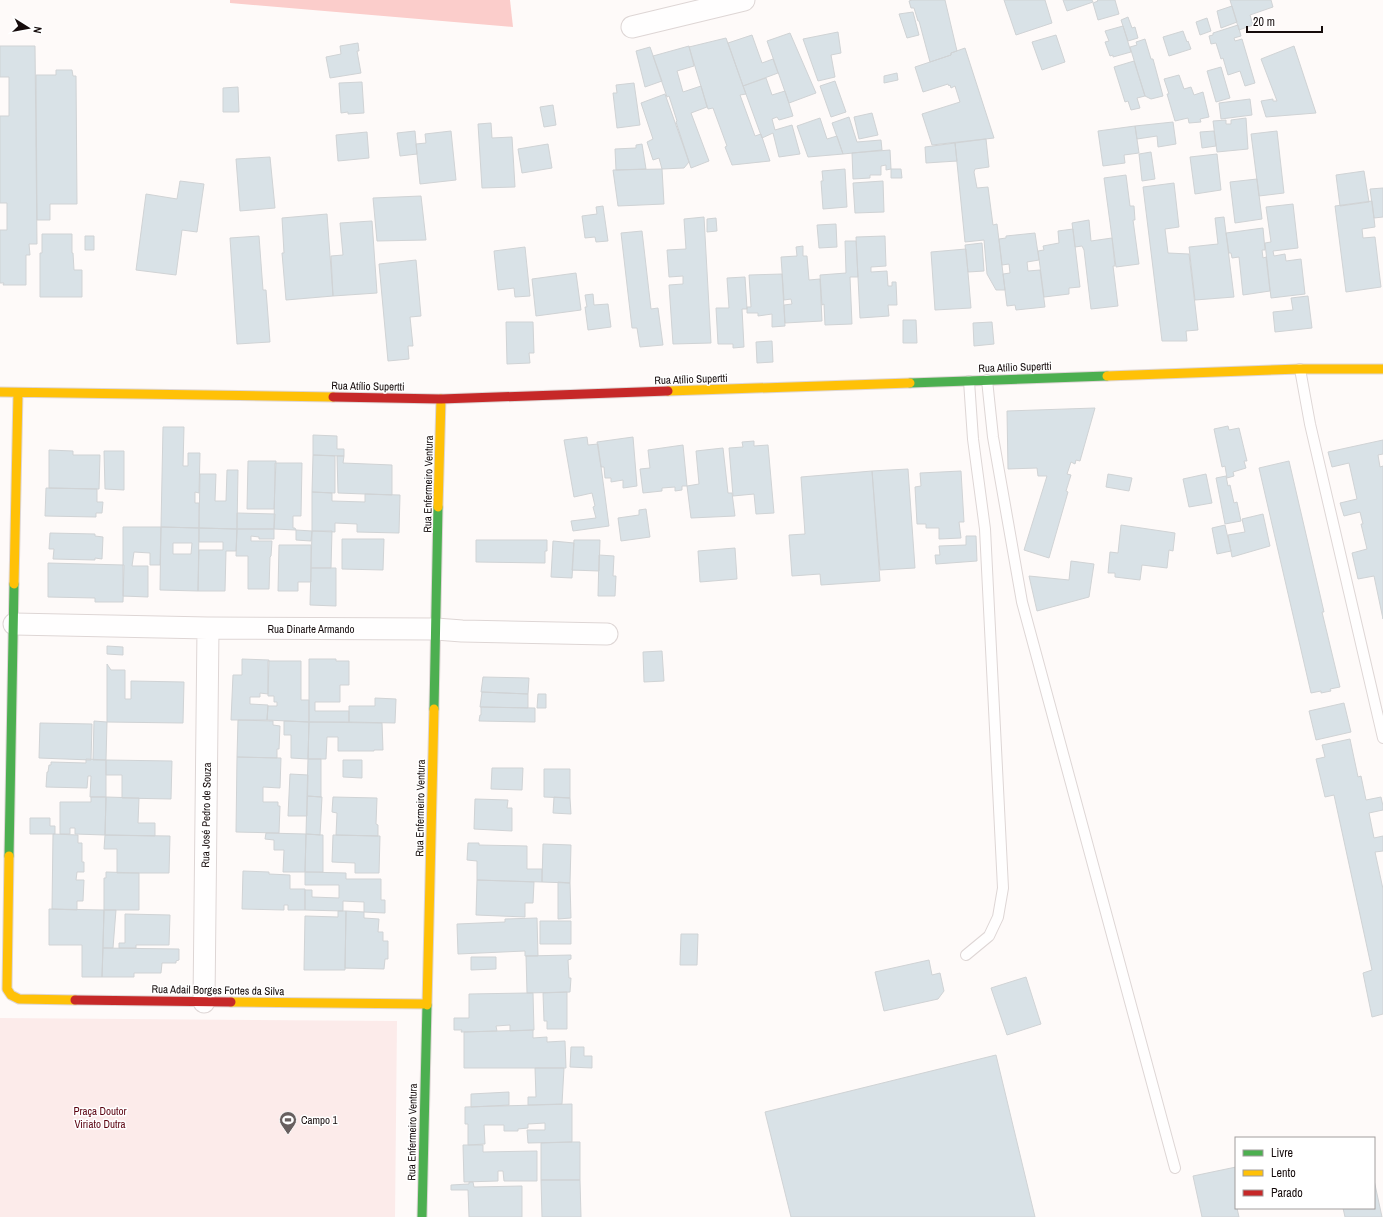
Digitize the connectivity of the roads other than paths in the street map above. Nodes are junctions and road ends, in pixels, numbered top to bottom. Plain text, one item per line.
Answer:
1 (744, 0) edge
2 (632, 27) dead end
3 (1383, 368) edge
4 (1300, 369) junction
5 (987, 380) junction
6 (969, 381) junction
7 (0, 392) edge
8 (18, 393) junction
9 (442, 400) junction
10 (14, 624) junction
11 (208, 628) junction
12 (436, 629) junction
13 (607, 634) dead end
14 (1383, 738) edge
15 (966, 955) dead end
16 (204, 1002) junction
17 (427, 1004) junction
18 (1175, 1168) dead end
19 (422, 1217) edge

1 - 2 street
3 - 4 street, Rua Atílio Supertti
4 - 5 street, Rua Atílio Supertti
4 - 14 lane
5 - 6 street, Rua Atílio Supertti
5 - 18 lane
6 - 9 street, Rua Atílio Supertti
6 - 15 lane
7 - 8 street, Rua Atílio Supertti
8 - 9 street, Rua Atílio Supertti
8 - 10 street
9 - 12 street, Rua Enfermeiro Ventura
10 - 11 street, Rua Dinarte Armando
10 - 16 street, Rua Adail Borges Fortes da Silva
11 - 12 street, Rua Dinarte Armando
11 - 16 street, Rua José Pedro de Souza
12 - 13 street, Rua Dinarte Armando
12 - 17 street, Rua Enfermeiro Ventura
16 - 17 street, Rua Adail Borges Fortes da Silva
17 - 19 street, Rua Enfermeiro Ventura

